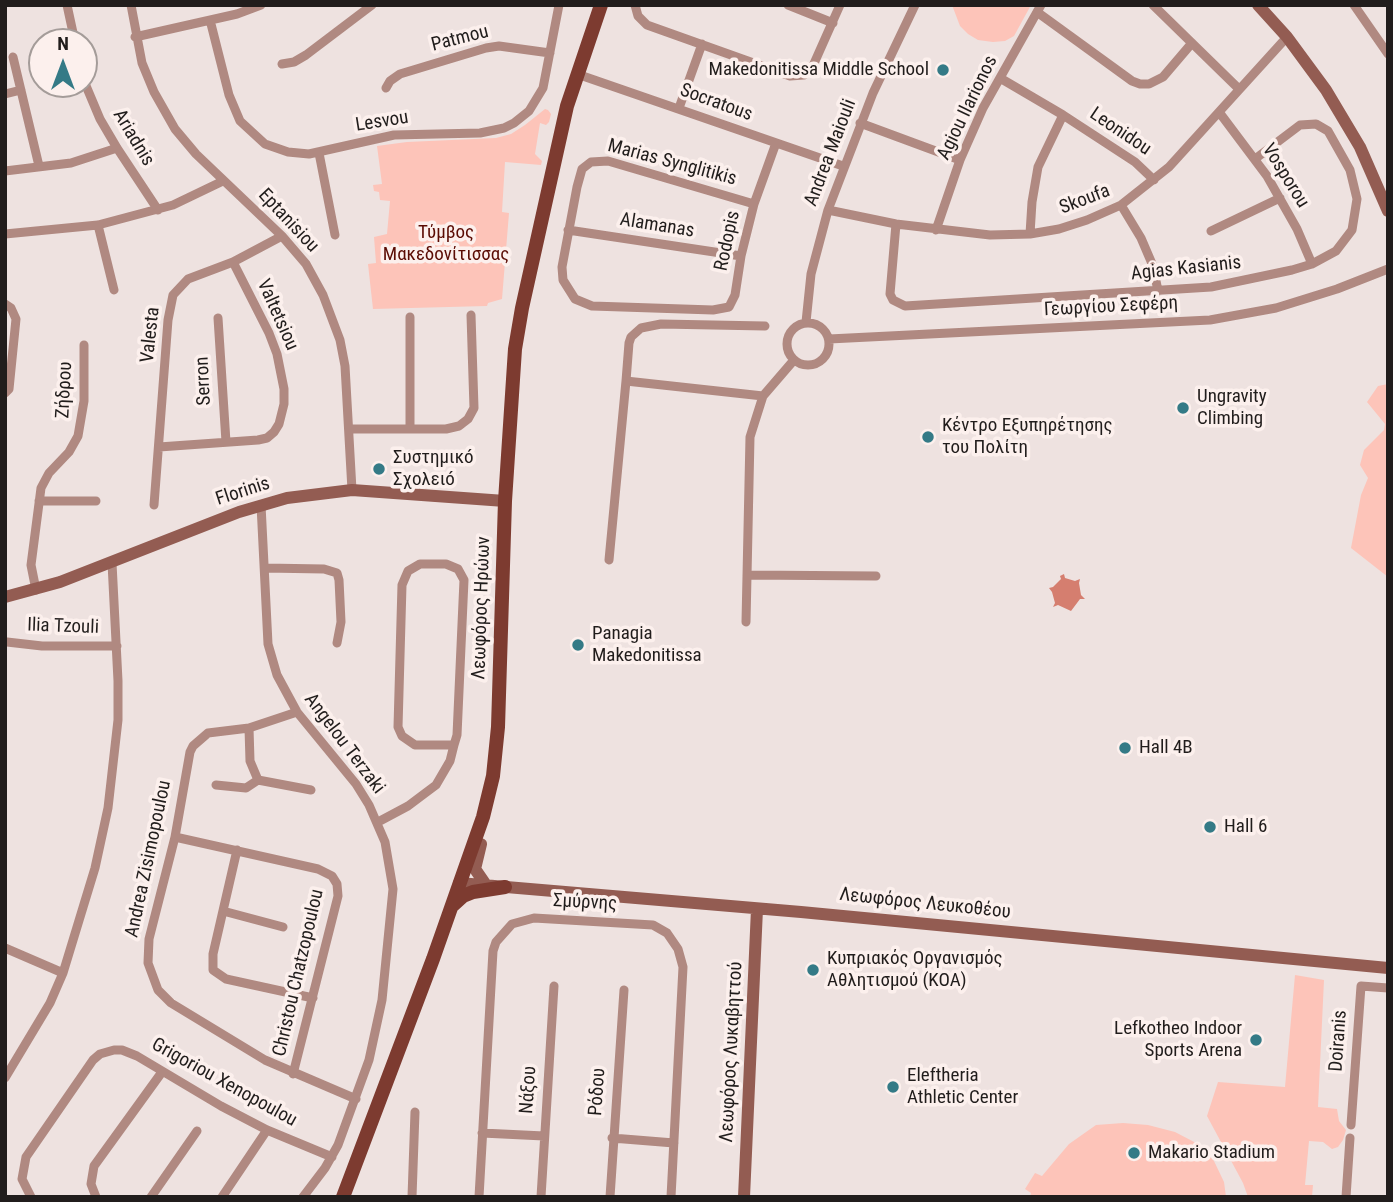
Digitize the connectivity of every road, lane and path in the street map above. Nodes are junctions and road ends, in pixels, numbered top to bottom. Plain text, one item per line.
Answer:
1 (67, 5) edge
2 (261, 5) edge
3 (372, 5) edge
4 (559, 5) edge
5 (601, 5) edge
6 (635, 5) edge
7 (788, 5) edge
8 (840, 5) edge
9 (915, 5) edge
10 (1153, 5) edge
11 (1258, 5) edge
12 (1354, 5) edge
13 (1039, 8) edge
14 (131, 11) edge
15 (210, 20) junction
16 (833, 23) junction
17 (72, 28) edge
18 (135, 37) junction
19 (1287, 37) junction
20 (1192, 43) junction
21 (702, 44) junction
22 (550, 53) junction
23 (1388, 54) edge
24 (13, 57) dead end
25 (282, 64) dead end
26 (577, 74) junction
27 (1000, 78) junction
28 (386, 88) dead end
29 (1238, 89) junction
30 (5, 94) edge
31 (23, 97) junction
32 (91, 98) edge
33 (679, 108) junction
34 (1219, 112) junction
35 (1063, 115) junction
36 (860, 123) junction
37 (776, 143) junction
38 (117, 148) junction
39 (319, 153) junction
40 (1255, 159) junction
41 (960, 160) junction
42 (39, 166) junction
43 (843, 166) junction
44 (5, 171) edge
45 (1154, 180) junction
46 (223, 181) junction
47 (1280, 198) junction
48 (754, 204) junction
49 (1121, 205) junction
50 (1387, 208) edge
51 (158, 210) junction
52 (828, 210) junction
53 (896, 224) junction
54 (98, 225) junction
55 (568, 230) junction
56 (936, 230) junction
57 (1211, 231) dead end
58 (5, 234) edge
59 (1030, 234) junction
60 (335, 235) dead end
61 (282, 236) junction
62 (741, 256) junction
63 (233, 262) junction
64 (1312, 264) junction
65 (1388, 269) edge
66 (114, 290) dead end
67 (1158, 291) junction
68 (5, 304) edge
69 (729, 307) joint
70 (471, 315) dead end
71 (410, 317) dead end
72 (218, 318) dead end
73 (806, 323) junction
74 (765, 326) dead end
75 (829, 339) junction
76 (84, 345) dead end
77 (794, 360) junction
78 (626, 381) junction
79 (5, 393) edge
80 (763, 396) junction
81 (410, 428) junction
82 (349, 429) junction
83 (226, 442) junction
84 (159, 447) junction
85 (352, 490) junction
86 (39, 501) junction
87 (96, 501) dead end
88 (505, 501) junction
89 (154, 505) dead end
90 (261, 505) junction
91 (609, 559) dead end
92 (112, 563) junction
93 (264, 568) junction
94 (747, 575) junction
95 (876, 576) dead end
96 (36, 590) junction
97 (5, 597) edge
98 (746, 622) dead end
99 (8, 642) dead end
100 (337, 643) dead end
101 (117, 646) junction
102 (297, 712) junction
103 (249, 728) junction
104 (454, 746) junction
105 (258, 780) junction
106 (216, 785) dead end
107 (311, 790) dead end
108 (485, 810) junction
109 (378, 822) junction
110 (175, 837) junction
111 (237, 850) junction
112 (459, 883) junction
113 (486, 886) junction
114 (505, 887) junction
115 (450, 909) junction
116 (757, 909) junction
117 (223, 911) junction
118 (283, 927) dead end
119 (5, 948) edge
120 (1388, 968) edge
121 (63, 972) junction
122 (554, 986) dead end
123 (1388, 988) edge
124 (624, 990) dead end
125 (313, 998) junction
126 (162, 1072) junction
127 (293, 1074) junction
128 (5, 1078) edge
129 (356, 1099) junction
130 (415, 1112) dead end
131 (1351, 1125) dead end
132 (267, 1130) junction
133 (197, 1131) dead end
134 (482, 1133) junction
135 (544, 1136) junction
136 (612, 1138) junction
137 (1350, 1138) dead end
138 (674, 1143) junction
139 (332, 1157) junction
140 (31, 1197) edge
141 (96, 1197) edge
142 (151, 1197) edge
143 (222, 1197) edge
144 (303, 1197) edge
145 (343, 1197) edge
146 (412, 1197) edge
147 (479, 1197) edge
148 (541, 1197) edge
149 (610, 1197) edge
150 (671, 1197) edge
151 (744, 1197) edge
152 (1346, 1197) edge

1 - 17 street
2 - 15 street
3 - 25 street
4 - 22 street, Lesvou
5 - 26 main road, Λεωφόρος Ηρώων
6 - 21 street
7 - 16 street
8 - 16 street
9 - 36 street, Andrea Maiouli
10 - 20 street
11 - 19 main road
12 - 23 street
13 - 20 street
13 - 27 street, Agiou Ilarionos
14 - 18 street, Eptanisiou
15 - 18 street
15 - 39 street, Lesvou
16 - 21 street
18 - 46 street, Eptanisiou
19 - 29 street, Skoufa
19 - 50 main road
20 - 29 street
21 - 33 street
22 - 28 street, Patmou
22 - 39 street, Lesvou
24 - 31 street
26 - 33 street, Socratous
26 - 88 main road, Λεωφόρος Ηρώων
27 - 35 street
27 - 41 street, Agiou Ilarionos
29 - 34 street, Skoufa
30 - 31 street
31 - 42 street
32 - 38 street, Ariadnis
33 - 37 street, Socratous
34 - 40 street, Vosporou
34 - 45 street, Skoufa
35 - 45 street, Leonidou
35 - 59 street, Leonidou
36 - 41 street
36 - 43 street, Andrea Maiouli
37 - 43 street, Socratous
37 - 48 street, Rodopis
38 - 42 street
38 - 51 street, Ariadnis
39 - 60 street
40 - 47 street, Vosporou
40 - 64 street, Agias Kasianis
41 - 56 street, Agiou Ilarionos
42 - 44 street
43 - 52 street, Andrea Maiouli
45 - 49 street, Skoufa
46 - 51 street
46 - 61 street, Eptanisiou
47 - 57 street
47 - 64 street, Vosporou
48 - 55 street, Marias Synglitikis
48 - 62 street, Rodopis
49 - 59 street, Skoufa
49 - 67 street
51 - 54 street
52 - 53 street, Skoufa
52 - 73 street, Andrea Maiouli
53 - 56 street, Skoufa
53 - 67 street, Agias Kasianis
54 - 58 street
54 - 66 street
55 - 62 street, Alamanas
55 - 69 street, Marias Synglitikis
56 - 59 street, Skoufa
61 - 63 street, Valesta
61 - 82 street, Eptanisiou
62 - 69 street, Rodopis
63 - 83 street, Valtetsiou
63 - 84 street, Valesta
64 - 67 street, Agias Kasianis
65 - 75 street, Γεωργίου Σεφέρη
68 - 79 street
70 - 81 street
71 - 81 street
72 - 83 street, Serron
73 - 75 street
73 - 77 street
74 - 78 street
75 - 77 street
76 - 86 street, Ζήδρου
77 - 80 street
78 - 80 street
78 - 91 street
80 - 94 street
81 - 82 street
82 - 85 street, Eptanisiou
83 - 84 street, Valtetsiou
84 - 89 street, Valesta
85 - 88 main road, Florinis
85 - 90 main road, Florinis
86 - 87 street
86 - 96 street, Ζήδρου
88 - 108 main road, Λεωφόρος Ηρώων
90 - 92 main road, Florinis
90 - 93 street, Angelou Terzaki
92 - 96 main road, Florinis
92 - 101 street
93 - 100 street
93 - 102 street, Angelou Terzaki
94 - 95 street
94 - 98 street
96 - 97 main road, Florinis
99 - 101 street, Ilia Tzouli
101 - 121 street
102 - 103 street, Andrea Zisimopoulou
102 - 109 street, Angelou Terzaki
103 - 105 street
103 - 110 street, Andrea Zisimopoulou
104 - 104 street
104 - 109 street
105 - 106 street
105 - 107 street
108 - 112 main road, Λεωφόρος Ηρώων
108 - 113 main road
109 - 129 street, Angelou Terzaki
110 - 111 street, Christou Chatzopoulou
110 - 127 street, Andrea Zisimopoulou
111 - 117 street
111 - 125 street, Christou Chatzopoulou
112 - 113 main road, Λεωφόρος Λευκοθέου
112 - 115 main road, Λεωφόρος Ηρώων
113 - 114 main road, Λεωφόρος Λευκοθέου
114 - 115 main road
114 - 116 main road, Λεωφόρος Λευκοθέου
115 - 145 main road, Λεωφόρος Ηρώων
116 - 120 main road, Λεωφόρος Λευκοθέου
116 - 151 main road, Λεωφόρος Λυκαβηττού
117 - 118 street
117 - 125 street
119 - 121 street
121 - 128 street
122 - 135 street, Νάξου
123 - 131 street, Doiranis
124 - 136 street, Ρόδου
125 - 127 street, Christou Chatzopoulou
126 - 132 street, Grigoriou Xenopoulou
126 - 140 street, Grigoriou Xenopoulou
126 - 141 street
127 - 129 street, Andrea Zisimopoulou
129 - 139 street, Angelou Terzaki
130 - 146 street
132 - 139 street, Grigoriou Xenopoulou
132 - 143 street
133 - 142 street
134 - 135 street
134 - 138 street, Σμύρνης
134 - 147 street, Σμύρνης
135 - 148 street, Νάξου
136 - 138 street
136 - 149 street, Ρόδου
137 - 152 street
138 - 150 street, Σμύρνης
139 - 144 street, Angelou Terzaki

